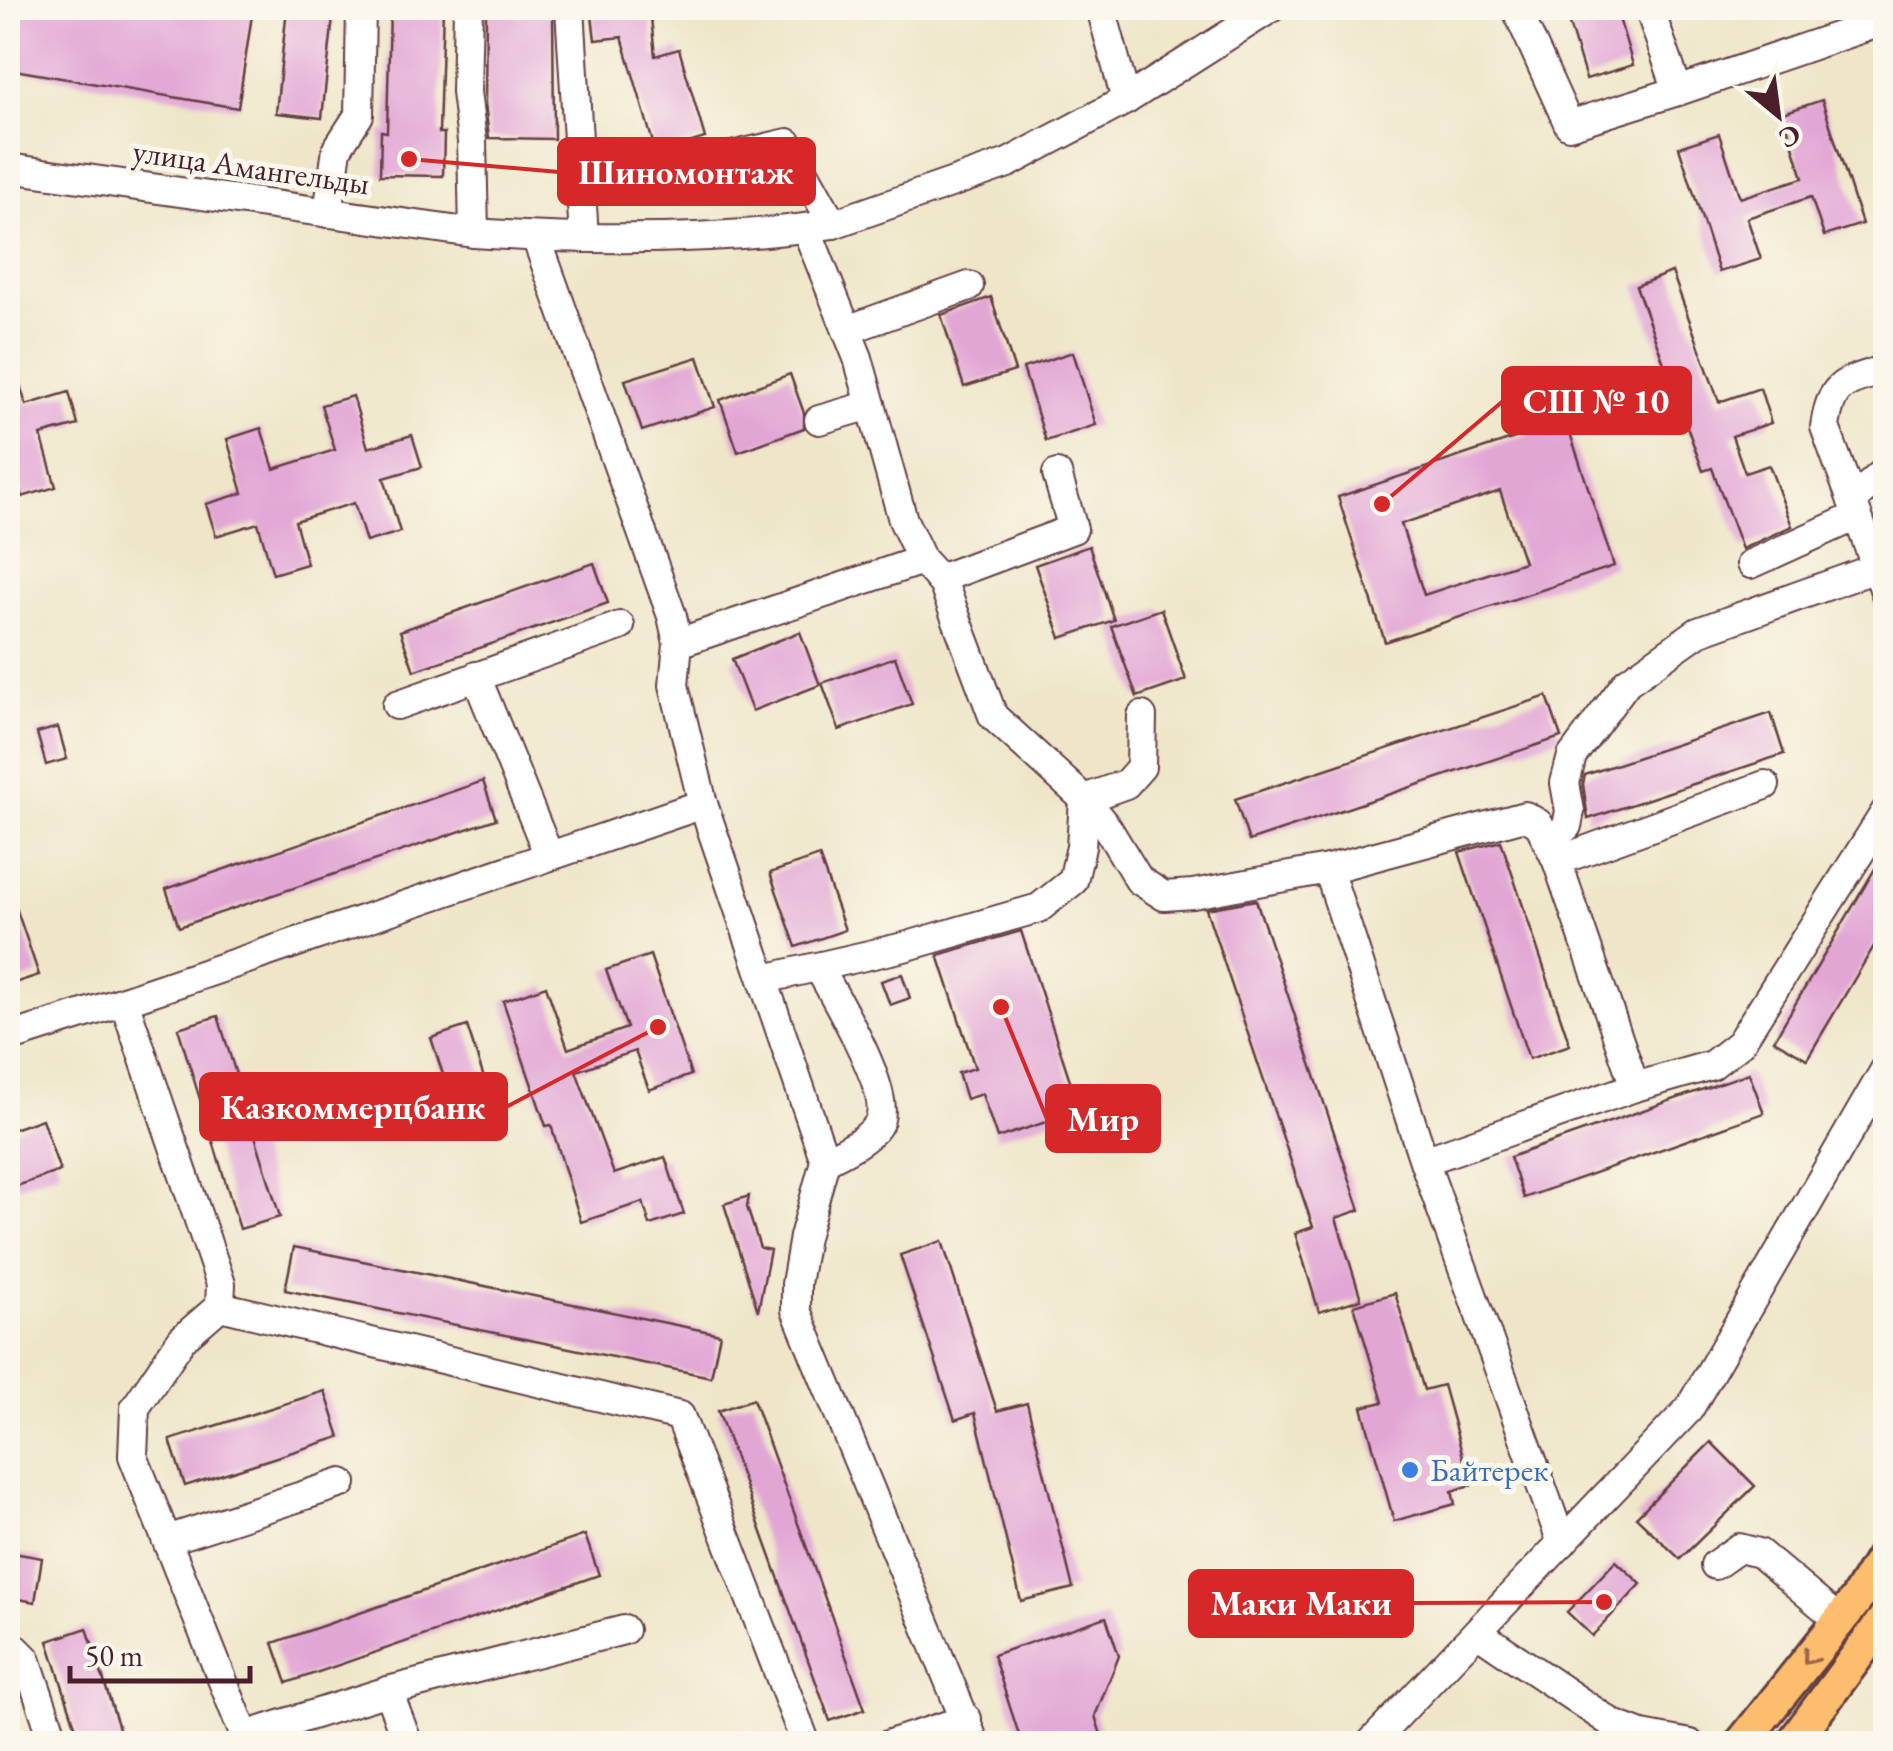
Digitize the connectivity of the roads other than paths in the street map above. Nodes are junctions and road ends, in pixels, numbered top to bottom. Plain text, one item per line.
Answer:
1 (361, 8) edge
2 (468, 8) edge
3 (570, 8) edge
4 (1101, 8) edge
5 (1271, 8) edge
6 (1516, 8) edge
7 (1650, 8) edge
8 (1886, 20) edge
9 (1678, 91) junction
10 (1126, 100) junction
11 (710, 162) dead end
12 (8, 168) edge
13 (328, 213) junction
14 (820, 226) junction
15 (474, 233) junction
16 (536, 237) junction
17 (584, 238) junction
18 (970, 286) dead end
19 (846, 330) junction
20 (1886, 368) edge
21 (871, 405) junction
22 (819, 420) dead end
23 (1886, 470) edge
24 (1057, 474) dead end
25 (1854, 508) junction
26 (1752, 564) dead end
27 (931, 569) junction
28 (1881, 581) edge
29 (620, 626) dead end
30 (678, 643) junction
31 (476, 676) junction
32 (397, 704) dead end
33 (1142, 716) dead end
34 (1765, 785) dead end
35 (1084, 799) junction
36 (704, 804) junction
37 (1886, 811) edge
38 (1553, 852) junction
39 (549, 856) junction
40 (1328, 869) junction
41 (819, 968) junction
42 (764, 978) junction
43 (124, 1001) junction
44 (8, 1038) edge
45 (1882, 1082) edge
46 (1635, 1087) junction
47 (825, 1161) junction
48 (1424, 1161) junction
49 (220, 1306) junction
50 (342, 1483) dead end
51 (166, 1540) junction
52 (1562, 1543) junction
53 (1886, 1550) edge
54 (1714, 1564) dead end
55 (1886, 1617) edge
56 (1839, 1620) junction
57 (624, 1630) dead end
58 (1478, 1632) junction
59 (8, 1641) edge
60 (388, 1691) junction
61 (971, 1731) edge
62 (246, 1740) edge
63 (55, 1744) edge
64 (408, 1744) edge
65 (806, 1744) edge
66 (890, 1744) edge
67 (1370, 1744) edge
68 (1690, 1744) edge
69 (1741, 1744) edge
70 (1792, 1744) edge

1 - 13 street
2 - 15 street
3 - 17 street
4 - 10 street
5 - 10 street, улица Амангельды
6 - 9 street
7 - 9 street
8 - 9 street
10 - 14 street, улица Амангельды
11 - 14 street
12 - 13 street, улица Амангельды
13 - 15 street, улица Амангельды
14 - 17 street, улица Амангельды
14 - 19 street
15 - 16 street, улица Амангельды
16 - 17 street, улица Амангельды
16 - 30 street
18 - 19 street
19 - 21 street
20 - 25 street
21 - 22 street
21 - 27 street
23 - 25 street
24 - 27 street
25 - 26 street
25 - 28 street
27 - 30 street
27 - 35 street
28 - 38 street
29 - 31 street
30 - 36 street
31 - 32 street
31 - 39 street
33 - 35 street
34 - 38 street
35 - 40 street
35 - 41 street
36 - 39 street
36 - 42 street
37 - 46 street
38 - 40 street
38 - 46 street
39 - 43 street
40 - 48 street
41 - 42 street
41 - 47 street
42 - 47 street
43 - 44 street
43 - 49 street
45 - 52 street
46 - 48 street
47 - 61 street
48 - 52 street
49 - 51 street
49 - 65 street
50 - 51 street
51 - 62 street
52 - 58 street
53 - 56 main road
54 - 56 street
55 - 70 main road
56 -> 69 main road
57 - 60 street
58 - 67 street
58 - 68 street
59 - 63 street
60 - 62 street
60 - 64 street
61 - 66 street

